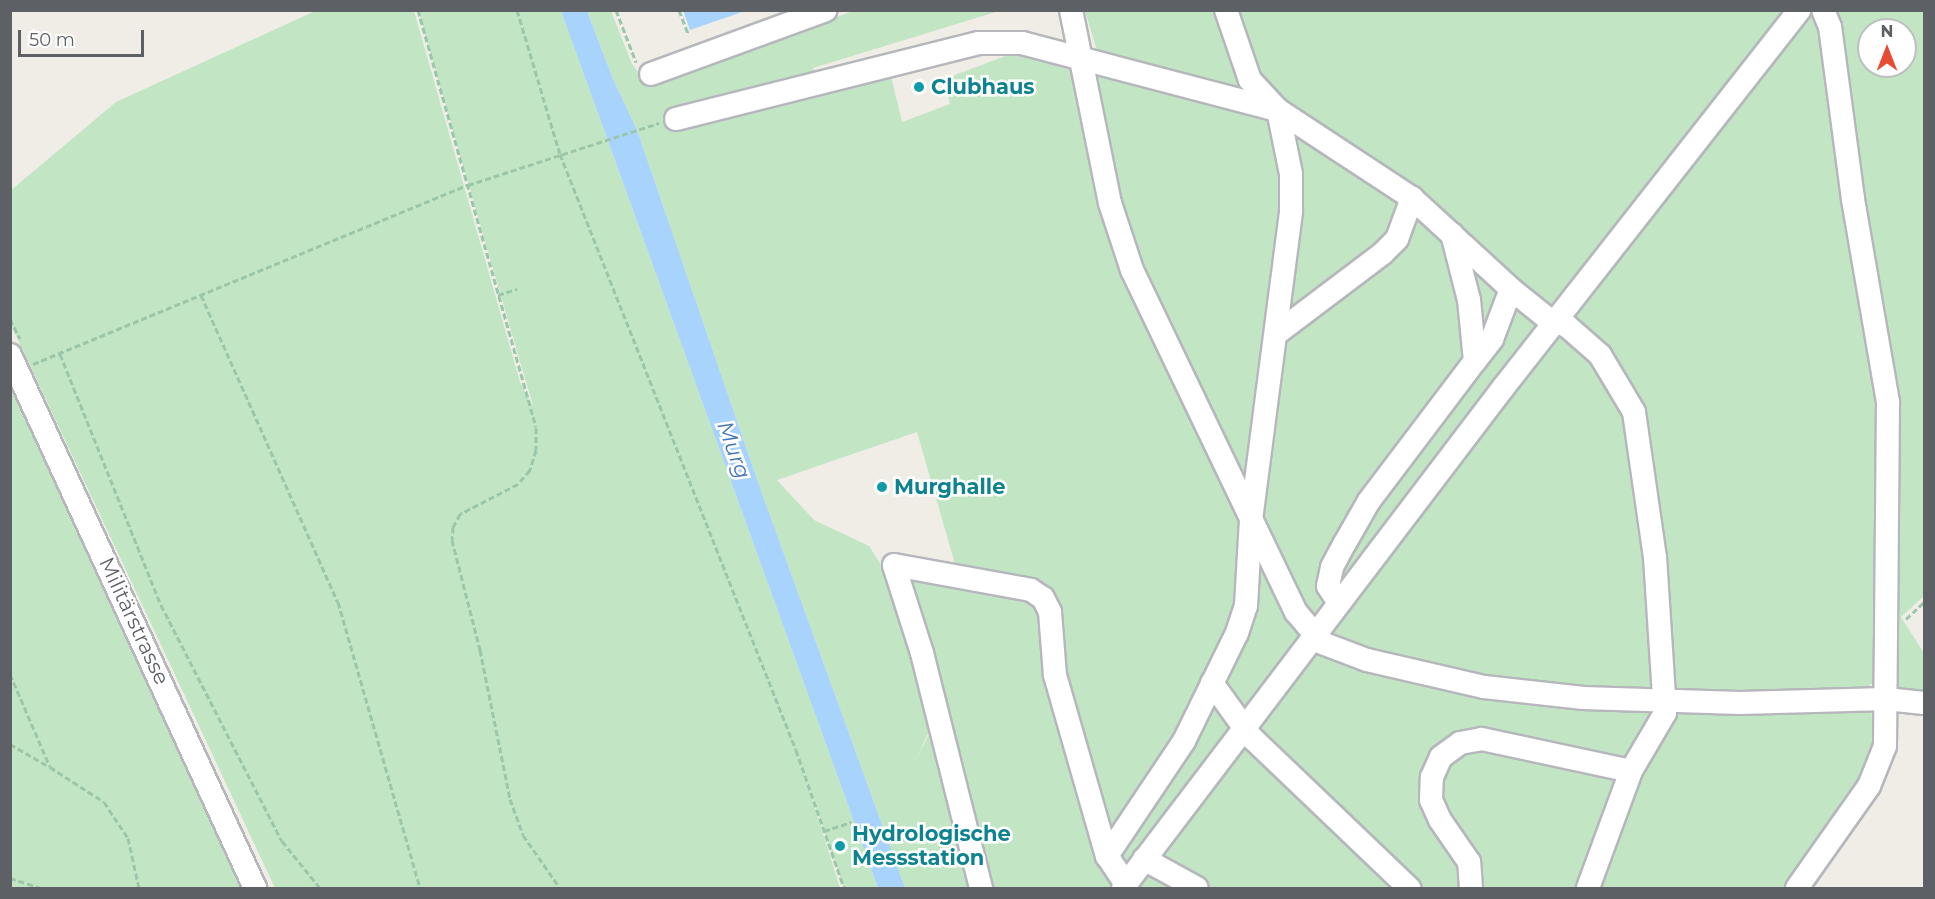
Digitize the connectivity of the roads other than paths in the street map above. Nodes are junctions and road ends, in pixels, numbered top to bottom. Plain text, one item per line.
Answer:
1 (826, 10) edge
2 (1071, 10) edge
3 (1226, 10) edge
4 (1799, 10) edge
5 (1823, 10) edge
6 (1083, 61) junction
7 (651, 74) road end
8 (1278, 110) junction
9 (676, 118) dead end
10 (1412, 198) junction
11 (1452, 234) junction
12 (1511, 289) junction
13 (1557, 322) junction
14 (1276, 334) junction
15 (1475, 361) junction
16 (14, 363) edge
17 (1251, 520) junction
18 (1339, 603) junction
19 (1315, 636) junction
20 (1212, 683) junction
21 (1886, 699) junction
22 (1665, 703) junction
23 (1924, 703) edge
24 (1244, 729) junction
25 (1630, 771) junction
26 (1107, 856) junction
27 (1144, 859) junction
28 (1124, 886) edge
29 (1191, 887) edge
30 (255, 888) edge
31 (981, 888) edge
32 (1409, 888) edge
33 (1471, 888) edge
34 (1588, 888) edge
35 (1797, 888) edge

1 - 7 street
2 - 6 street
3 - 8 street
4 - 13 street
5 - 21 street
6 - 8 street
6 - 9 street
6 - 17 street
8 - 10 street
8 - 14 street
10 - 11 street
10 - 14 street
11 - 12 street
11 - 15 street
12 - 13 street
12 - 15 street
13 - 18 street
13 - 22 street
14 - 17 street
15 - 18 street
16 - 30 street, Militärstrasse
17 - 19 street
17 - 20 street
18 - 19 street
19 - 22 street
19 - 24 street
20 - 24 street
20 - 26 street
21 - 22 street
21 - 23 street
21 - 35 street
22 - 25 street
24 - 27 street
24 - 32 street
25 - 33 street
25 - 34 street
26 - 28 street
26 - 31 street
27 - 28 street
27 - 29 street

